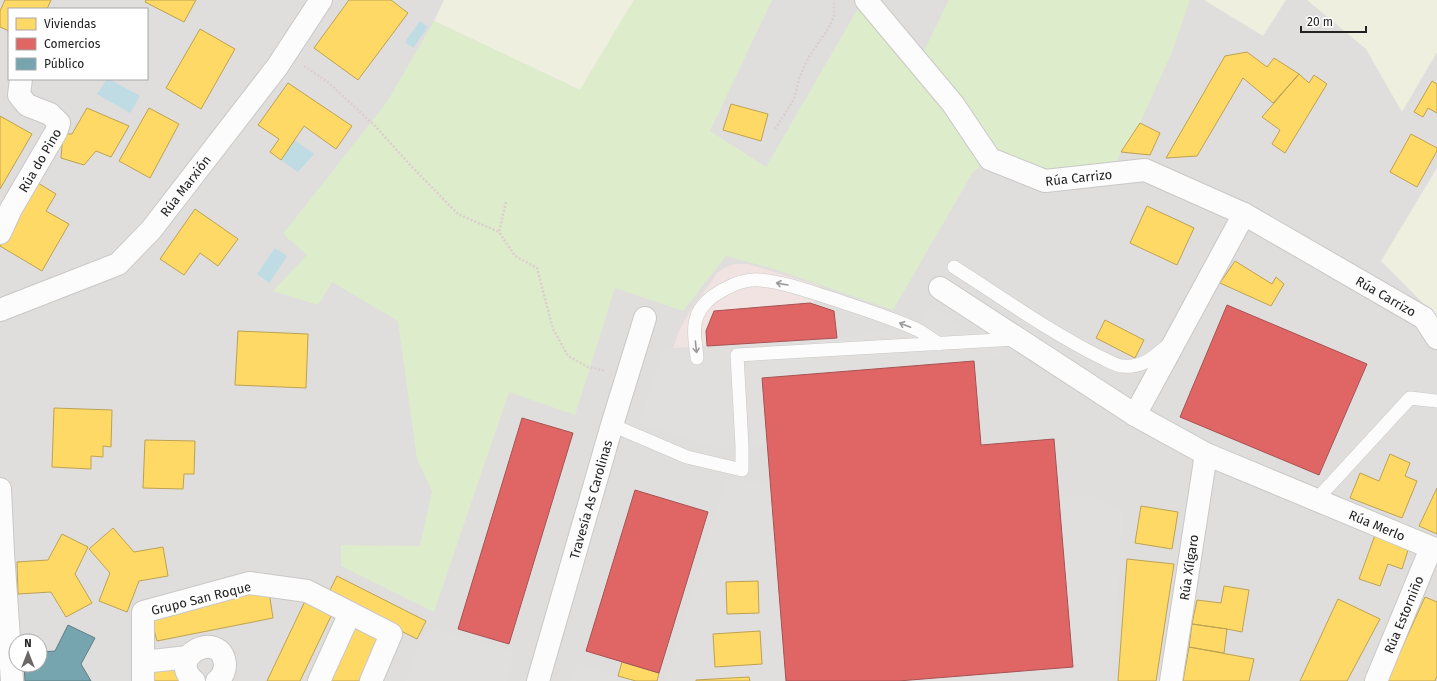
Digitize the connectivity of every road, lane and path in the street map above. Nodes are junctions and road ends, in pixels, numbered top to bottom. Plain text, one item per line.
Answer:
1 (321, 0) edge
2 (834, 0) edge
3 (866, 0) edge
4 (285, 54) junction
5 (21, 80) edge
6 (775, 129) dead end
7 (506, 202) dead end
8 (1244, 214) junction
9 (499, 232) junction
10 (0, 233) edge
11 (954, 267) dead end
12 (940, 288) dead end
13 (0, 310) edge
14 (646, 318) dead end
15 (1179, 335) junction
16 (1437, 338) edge
17 (1018, 339) junction
18 (939, 344) junction
19 (697, 358) dead end
20 (627, 376) junction
21 (1437, 401) edge
22 (1135, 415) junction
23 (612, 425) junction
24 (1206, 454) junction
25 (0, 490) edge
26 (1316, 499) junction
27 (1434, 549) edge
28 (350, 613) junction
29 (188, 658) junction
30 (143, 671) edge
31 (219, 680) edge
32 (12, 681) edge
33 (194, 681) edge
34 (319, 681) edge
35 (371, 681) edge
36 (538, 681) edge
37 (1171, 681) edge
38 (1376, 681) edge

1 - 4 street, Rúa Marxión
2 - 6 path
3 - 8 street, Rúa Carrizo
4 - 9 path
4 - 13 street, Rúa Marxión
5 - 10 street, Rúa do Pino
7 - 9 path
8 - 15 street
8 - 16 street, Rúa Carrizo
9 - 20 path
11 - 15 lane
12 - 17 street
14 - 20 street, Travesía As Carolinas
15 - 22 street
17 - 18 lane
17 - 22 street
18 -> 19 lane
18 - 23 lane
20 - 23 street, Travesía As Carolinas
21 - 26 lane
22 - 24 street
23 - 36 street, Travesía As Carolinas
24 - 26 street
24 - 37 street, Rúa Xílgaro
25 - 32 street
26 - 27 street, Rúa Merlo
27 - 38 street, Rúa Estorniño
28 - 30 street, Grupo San Roque
28 - 34 street
28 - 35 street, Grupo San Roque
29 - 30 street, Grupo San Roque
29 - 31 street
29 - 33 street

